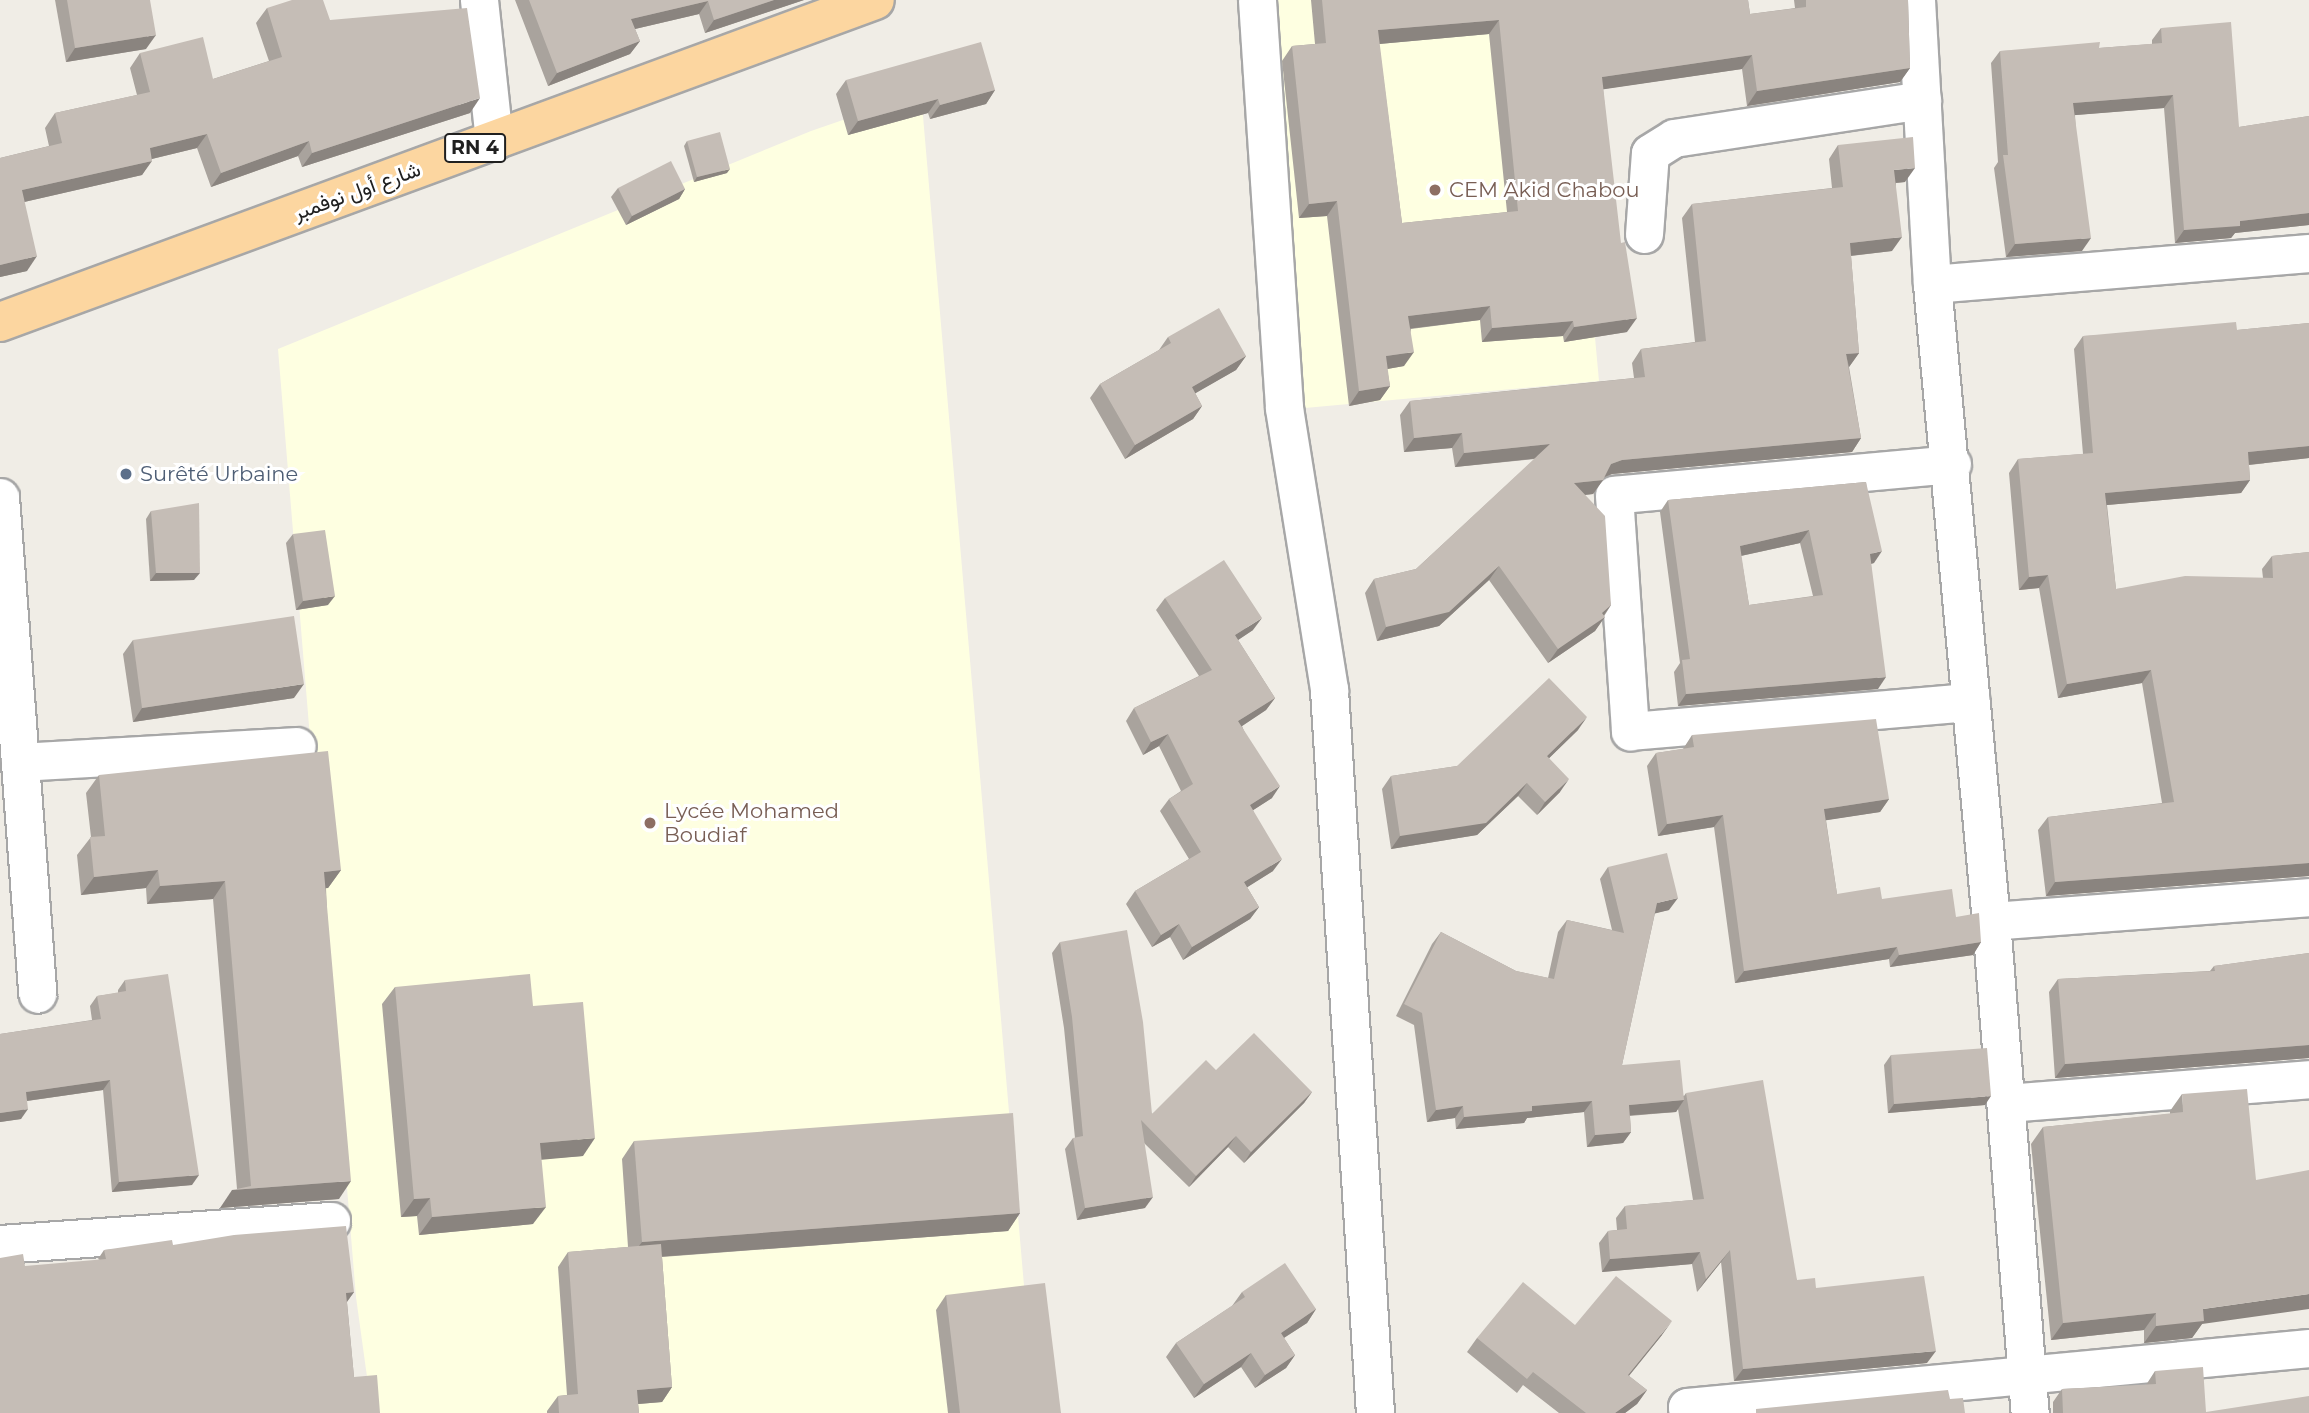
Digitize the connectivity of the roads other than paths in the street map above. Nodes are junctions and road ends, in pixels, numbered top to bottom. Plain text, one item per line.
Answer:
1 (479, 0) edge
2 (875, 0) edge
3 (1257, 0) edge
4 (1916, 0) edge
5 (1922, 100) junction
6 (494, 141) junction
7 (1644, 233) dead end
8 (2309, 253) edge
9 (1932, 284) junction
10 (74, 295) junction
11 (0, 322) edge
12 (0, 339) edge
13 (1952, 464) junction
14 (1, 516) edge
15 (1971, 702) junction
16 (297, 746) dead end
17 (20, 762) junction
18 (2309, 897) edge
19 (1992, 921) junction
20 (37, 994) dead end
21 (2309, 1079) edge
22 (2006, 1103) junction
23 (331, 1220) dead end
24 (0, 1244) edge
25 (2309, 1348) edge
26 (2027, 1375) junction
27 (1375, 1413) edge
28 (1688, 1413) edge
29 (2030, 1413) edge

1 - 6 street
2 - 6 main road, شارع أول نوفمبر / RN 4
3 - 27 street
4 - 5 street
5 - 7 street
5 - 9 street
6 - 10 main road, شارع أول نوفمبر / RN 4
8 - 9 street
9 - 13 street
10 - 11 main road, RN 4
10 - 12 main road, RN 4
13 - 15 street
13 - 15 street
14 - 17 street
15 - 19 street
16 - 17 street
17 - 20 street
18 - 19 street
19 - 22 street
21 - 22 street
22 - 26 street
23 - 24 street
25 - 26 street
26 - 28 street
26 - 29 street

